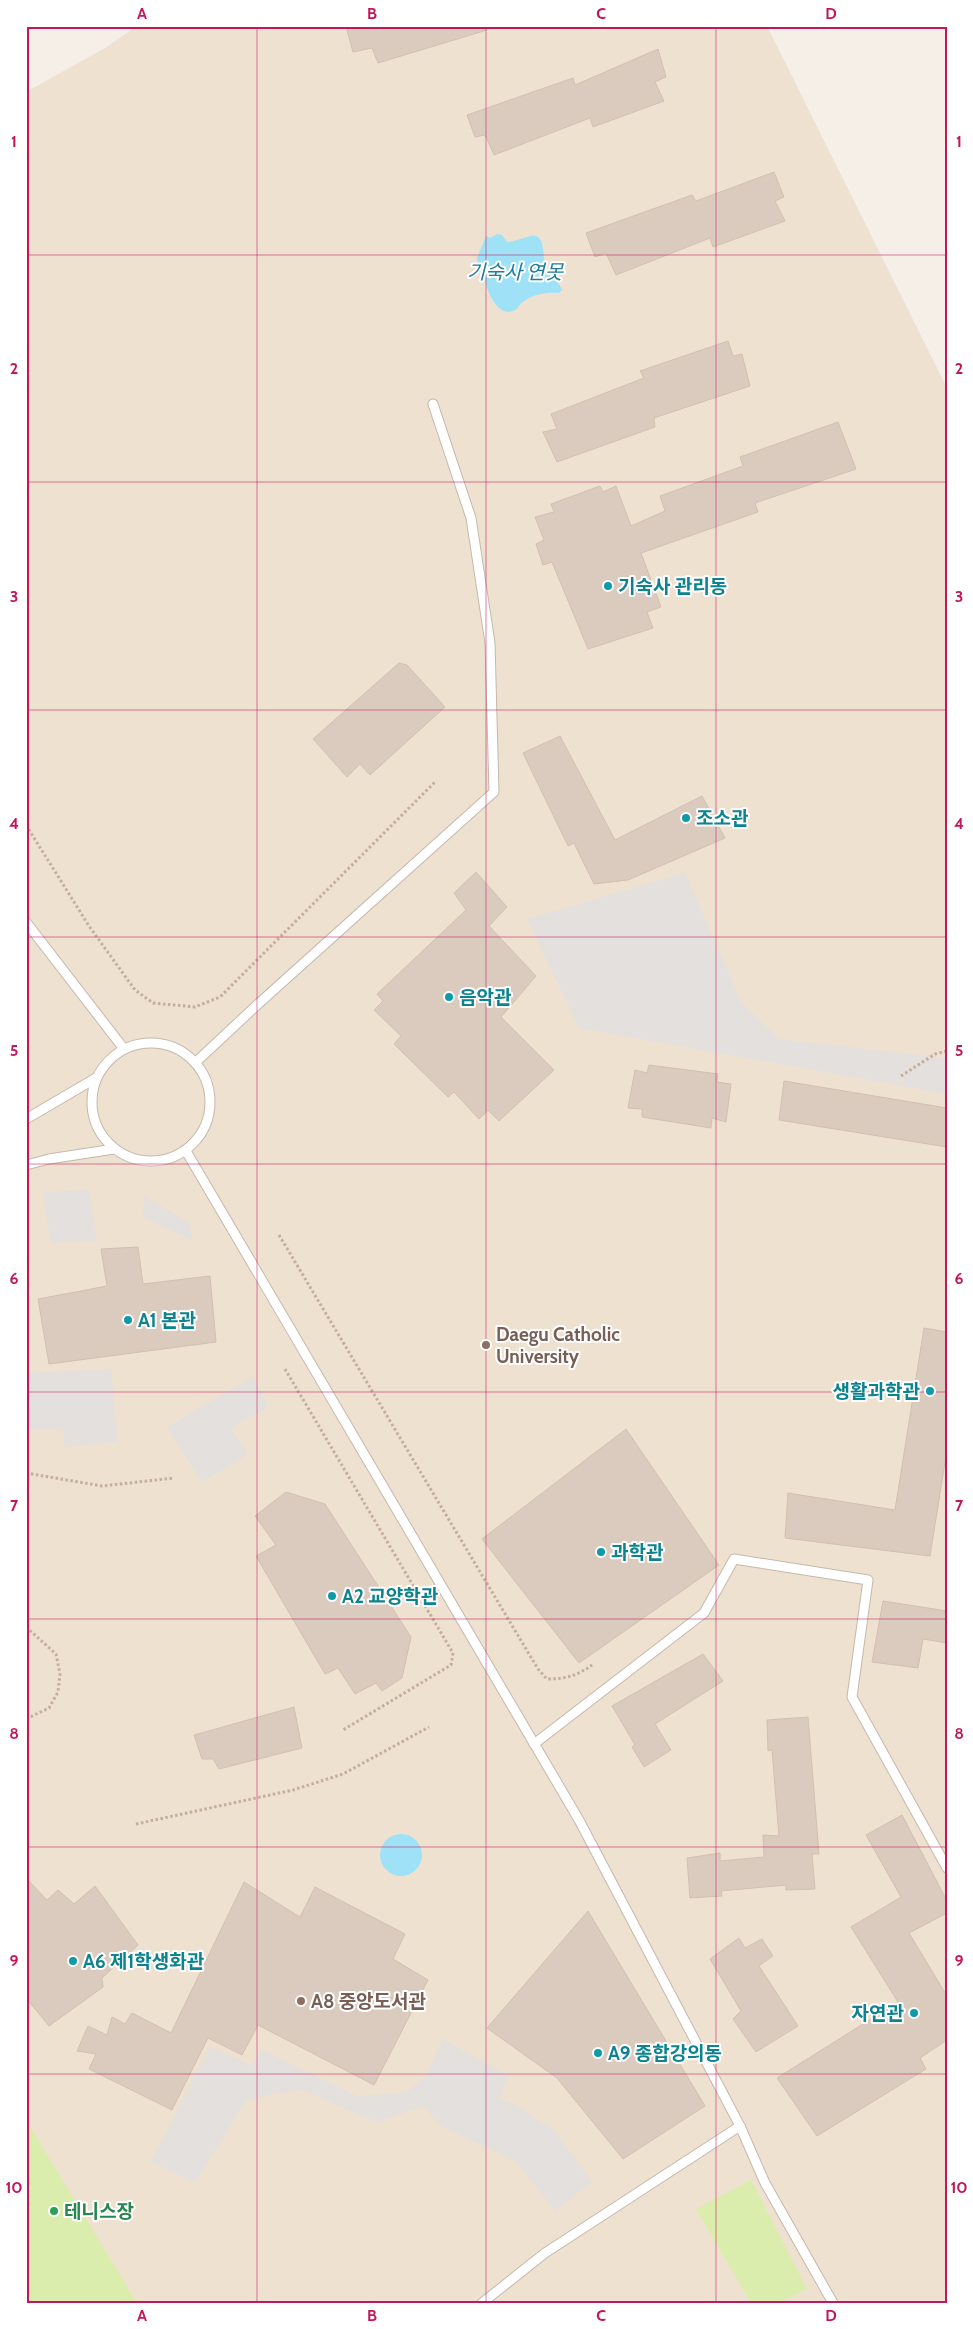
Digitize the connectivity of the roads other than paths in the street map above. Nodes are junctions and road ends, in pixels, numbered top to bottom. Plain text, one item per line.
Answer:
1 (433, 404) dead end
2 (26, 922) edge
3 (124, 1049) junction
4 (196, 1062) junction
5 (96, 1078) junction
6 (26, 1119) edge
7 (114, 1149) junction
8 (186, 1151) junction
9 (26, 1165) edge
10 (534, 1744) junction
11 (947, 1868) edge
12 (740, 2126) junction
13 (482, 2303) edge
14 (833, 2303) edge

1 - 4 lane
2 - 3 lane
3 - 4 lane
3 - 5 lane
4 - 8 lane
5 - 6 lane
5 - 7 lane
7 - 8 lane
7 - 9 lane
8 - 10 lane
10 - 11 lane
10 - 12 lane
12 - 13 lane
12 - 14 lane

